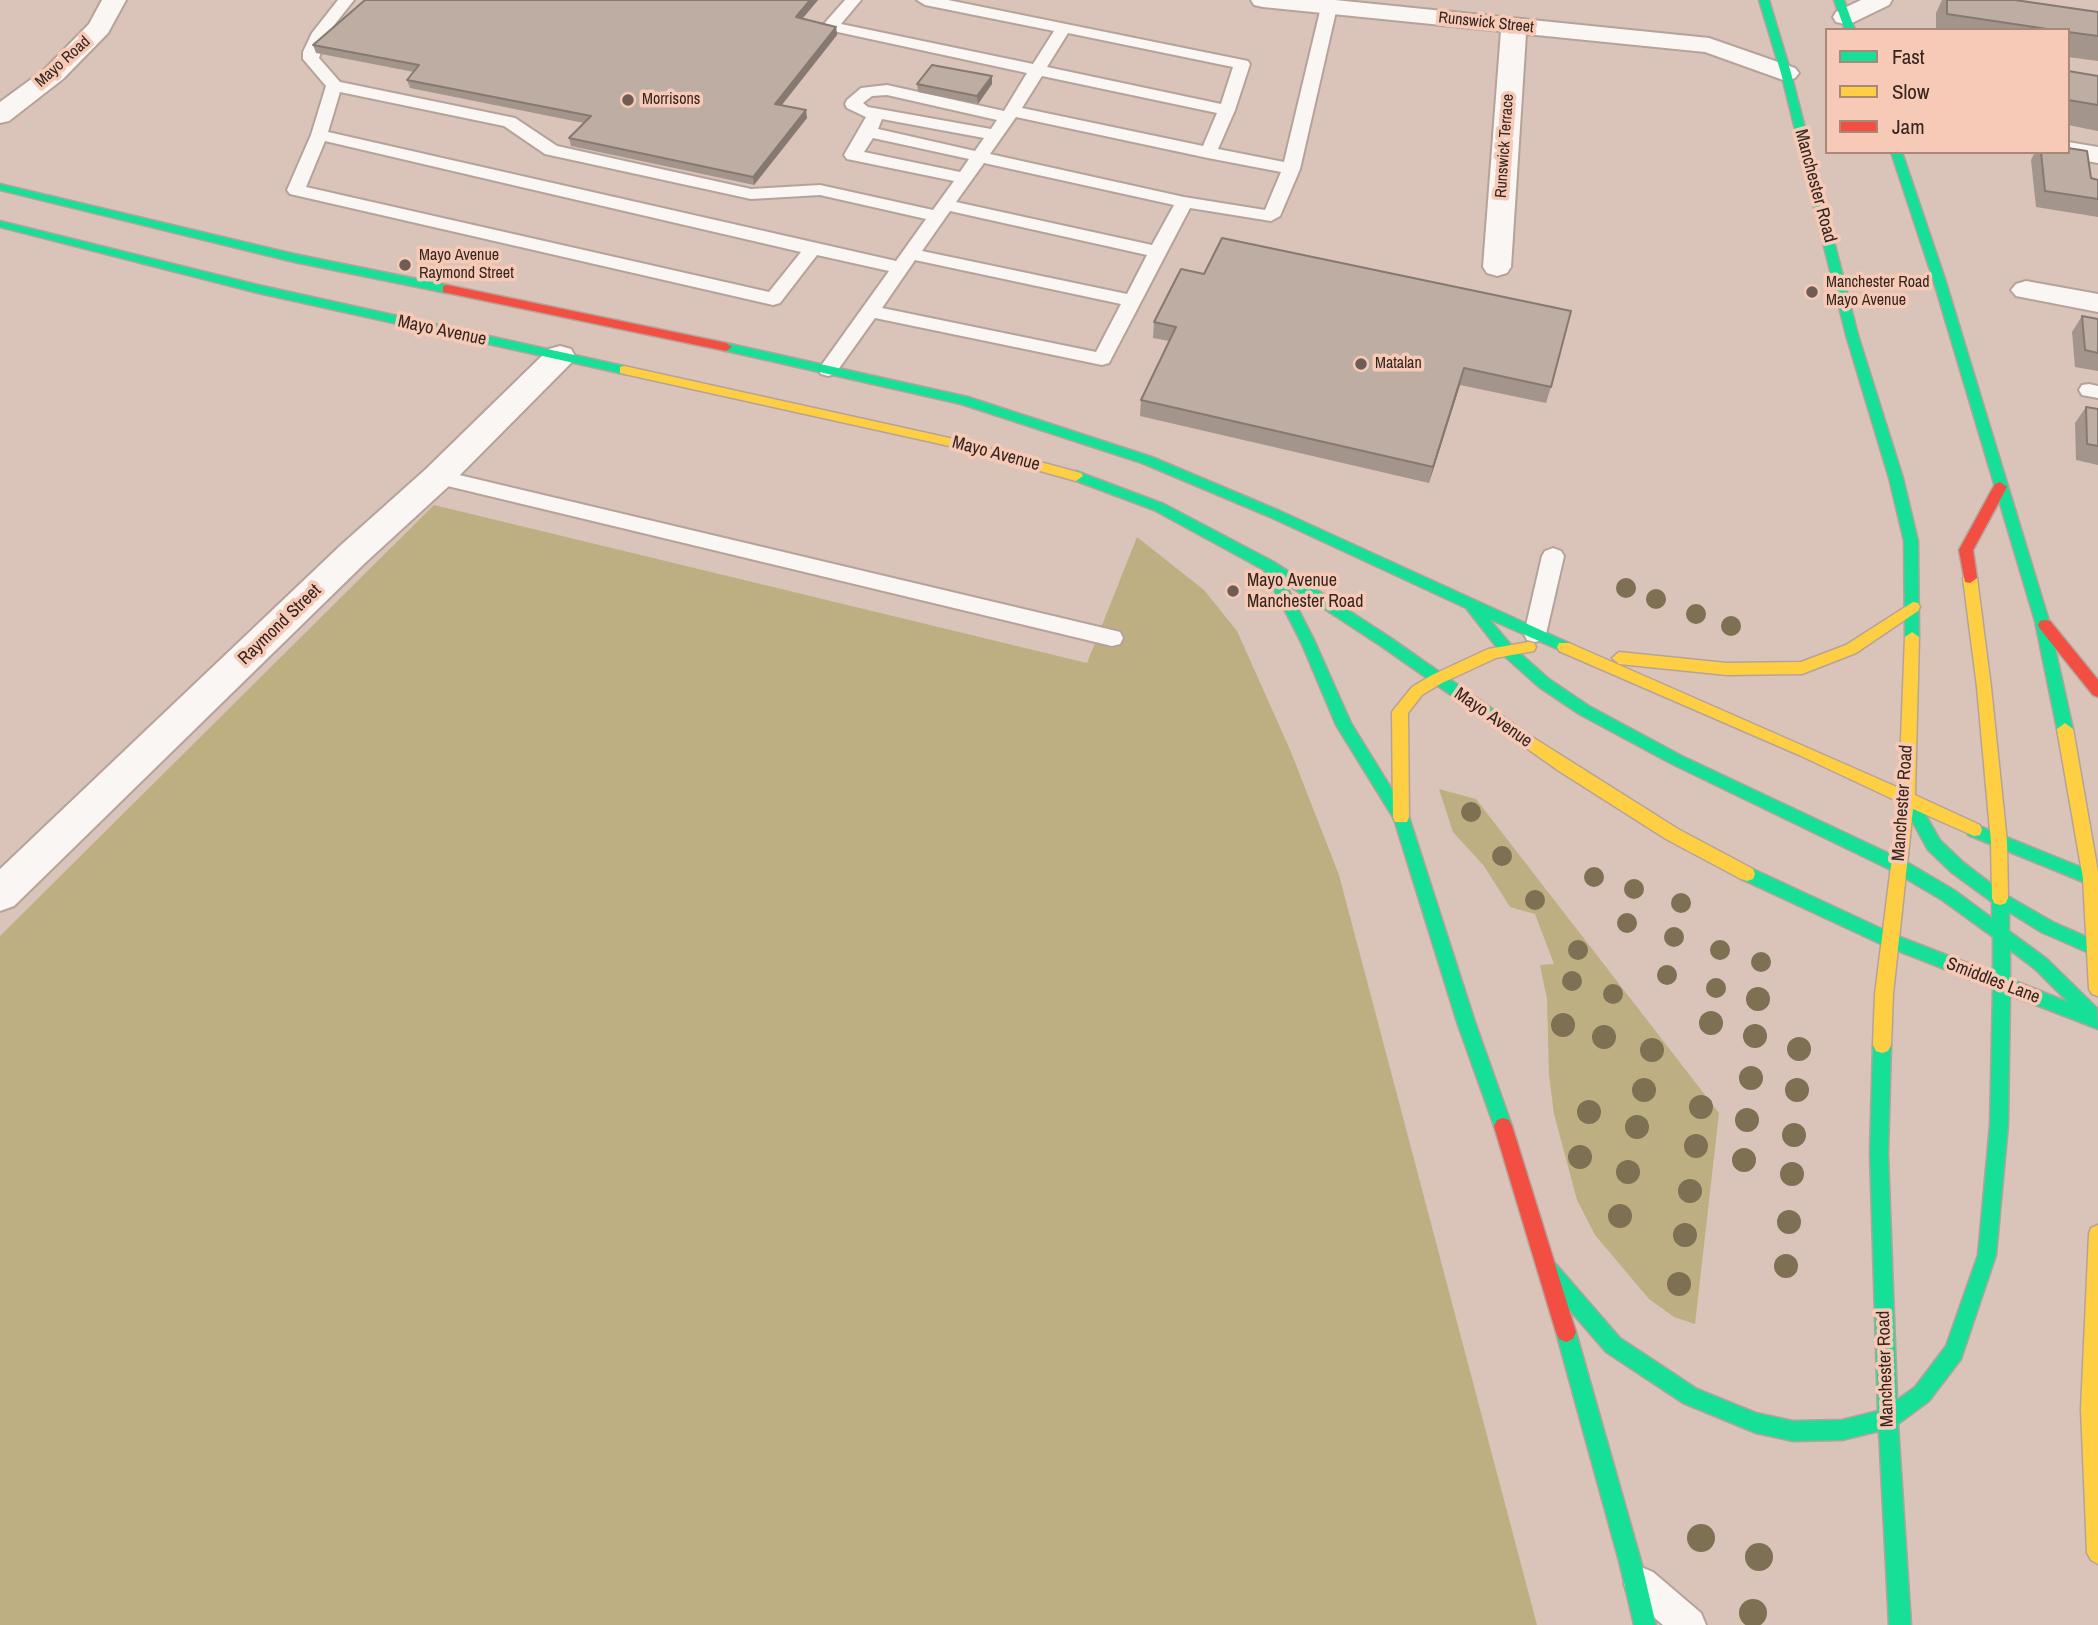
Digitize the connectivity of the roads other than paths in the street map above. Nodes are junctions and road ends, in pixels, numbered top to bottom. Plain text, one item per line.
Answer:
1 (114, 0) edge
2 (346, 0) edge
3 (853, 0) edge
4 (925, 0) edge
5 (1264, 0) edge
6 (1763, 0) edge
7 (1880, 0) edge
8 (1374, 6) edge
9 (1329, 7) junction
10 (1845, 15) edge
11 (1514, 25) junction
12 (1063, 27) junction
13 (1774, 28) junction
14 (1709, 45) junction
15 (1038, 68) junction
16 (1786, 72) junction
17 (334, 86) junction
18 (1227, 110) junction
19 (876, 114) junction
20 (1010, 114) junction
21 (0, 115) edge
22 (868, 132) junction
23 (319, 135) junction
24 (995, 135) junction
25 (2070, 150) edge
26 (1208, 153) junction
27 (1897, 154) edge
28 (2098, 155) edge
29 (979, 157) junction
30 (1291, 169) junction
31 (965, 178) junction
32 (0, 187) edge
33 (1184, 202) junction
34 (942, 210) junction
35 (0, 223) edge
36 (813, 248) junction
37 (1158, 252) junction
38 (905, 261) junction
39 (1497, 267) dead end
40 (2026, 290) dead end
41 (1132, 301) junction
42 (2098, 303) edge
43 (869, 311) junction
44 (560, 356) junction
45 (828, 370) junction
46 (438, 477) junction
47 (2000, 487) junction
48 (1553, 555) dead end
49 (1269, 566) junction
50 (1468, 602) junction
51 (1913, 607) junction
52 (2042, 621) junction
53 (1112, 638) dead end
54 (1545, 638) junction
55 (1507, 650) junction
56 (1582, 655) junction
57 (1437, 678) junction
58 (2098, 691) edge
59 (1907, 797) junction
60 (1401, 817) junction
61 (1999, 842) junction
62 (1899, 866) junction
63 (2095, 879) edge
64 (0, 894) edge
65 (2000, 899) junction
66 (2000, 932) junction
67 (1889, 940) junction
68 (2097, 949) edge
69 (2001, 986) junction
70 (2098, 989) edge
71 (2098, 1021) edge
72 (2098, 1234) edge
73 (2097, 1265) edge
74 (1548, 1270) junction
75 (1888, 1419) junction
76 (2098, 1553) edge
77 (1633, 1577) junction
78 (1645, 1625) edge
79 (1689, 1625) edge
80 (1900, 1625) edge

1 - 21 street, Mayo Road
2 - 17 lane
3 - 15 lane
4 - 12 lane
5 - 9 street, Runswick Street
6 - 13 main road, Manchester Road
7 - 10 street
8 - 9 street, Runswick Street
8 - 11 street, Runswick Street
9 - 30 lane
11 - 14 street, Runswick Street
11 - 39 street, Runswick Terrace
12 - 15 lane
12 - 18 lane
13 - 14 street, Runswick Street
13 - 16 main road, Manchester Road
14 - 16 street, Runswick Street
15 - 18 lane
15 - 20 lane
16 - 51 main road, Manchester Road
17 - 23 lane
17 - 34 lane
18 - 26 lane
19 - 20 lane
19 - 22 lane
19 - 24 lane
20 - 24 lane
20 - 26 lane
22 - 29 lane
22 - 31 lane
23 - 36 lane
23 - 36 lane
24 - 29 lane
25 - 28 street
26 - 30 lane
27 - 47 main road
29 - 31 lane
29 - 33 lane
30 - 33 lane
31 - 34 lane
32 - 45 main road
33 - 37 lane
34 - 37 lane
34 - 38 lane
35 - 44 main road, Mayo Avenue
36 - 38 lane
37 - 41 lane
38 - 41 lane
38 - 43 lane
40 - 42 street
41 - 43 lane
43 - 45 lane
44 - 46 street, Raymond Street
44 - 49 main road, Mayo Avenue
45 - 50 main road
46 - 53 lane
46 - 64 street, Raymond Street
47 - 52 main road
47 - 61 main road
48 - 54 lane
49 - 57 main road, Mayo Avenue
49 - 60 main road
50 - 54 main road
50 - 55 main road
51 - 56 main road
51 - 59 main road, Manchester Road
52 - 58 main road
52 - 63 main road
54 - 55 main road
54 - 56 main road
55 - 57 main road
55 - 62 main road
56 - 59 main road
57 - 60 main road
57 - 67 main road, Mayo Avenue
59 - 61 main road
59 - 62 main road, Manchester Road
59 - 65 main road
60 - 74 main road
61 - 63 main road
61 - 65 main road
62 - 66 main road
62 - 67 main road, Manchester Road
63 - 68 main road
65 - 66 main road
65 - 68 main road
66 - 69 main road
66 - 71 main road
67 - 69 main road, Smiddles Lane
67 - 75 main road, Manchester Road
68 - 70 main road
69 - 71 main road, Smiddles Lane
69 - 75 main road
72 - 73 main road
73 - 76 main road
74 - 75 main road
74 - 77 main road
75 - 80 main road, Manchester Road
77 - 78 main road
77 - 79 lane

